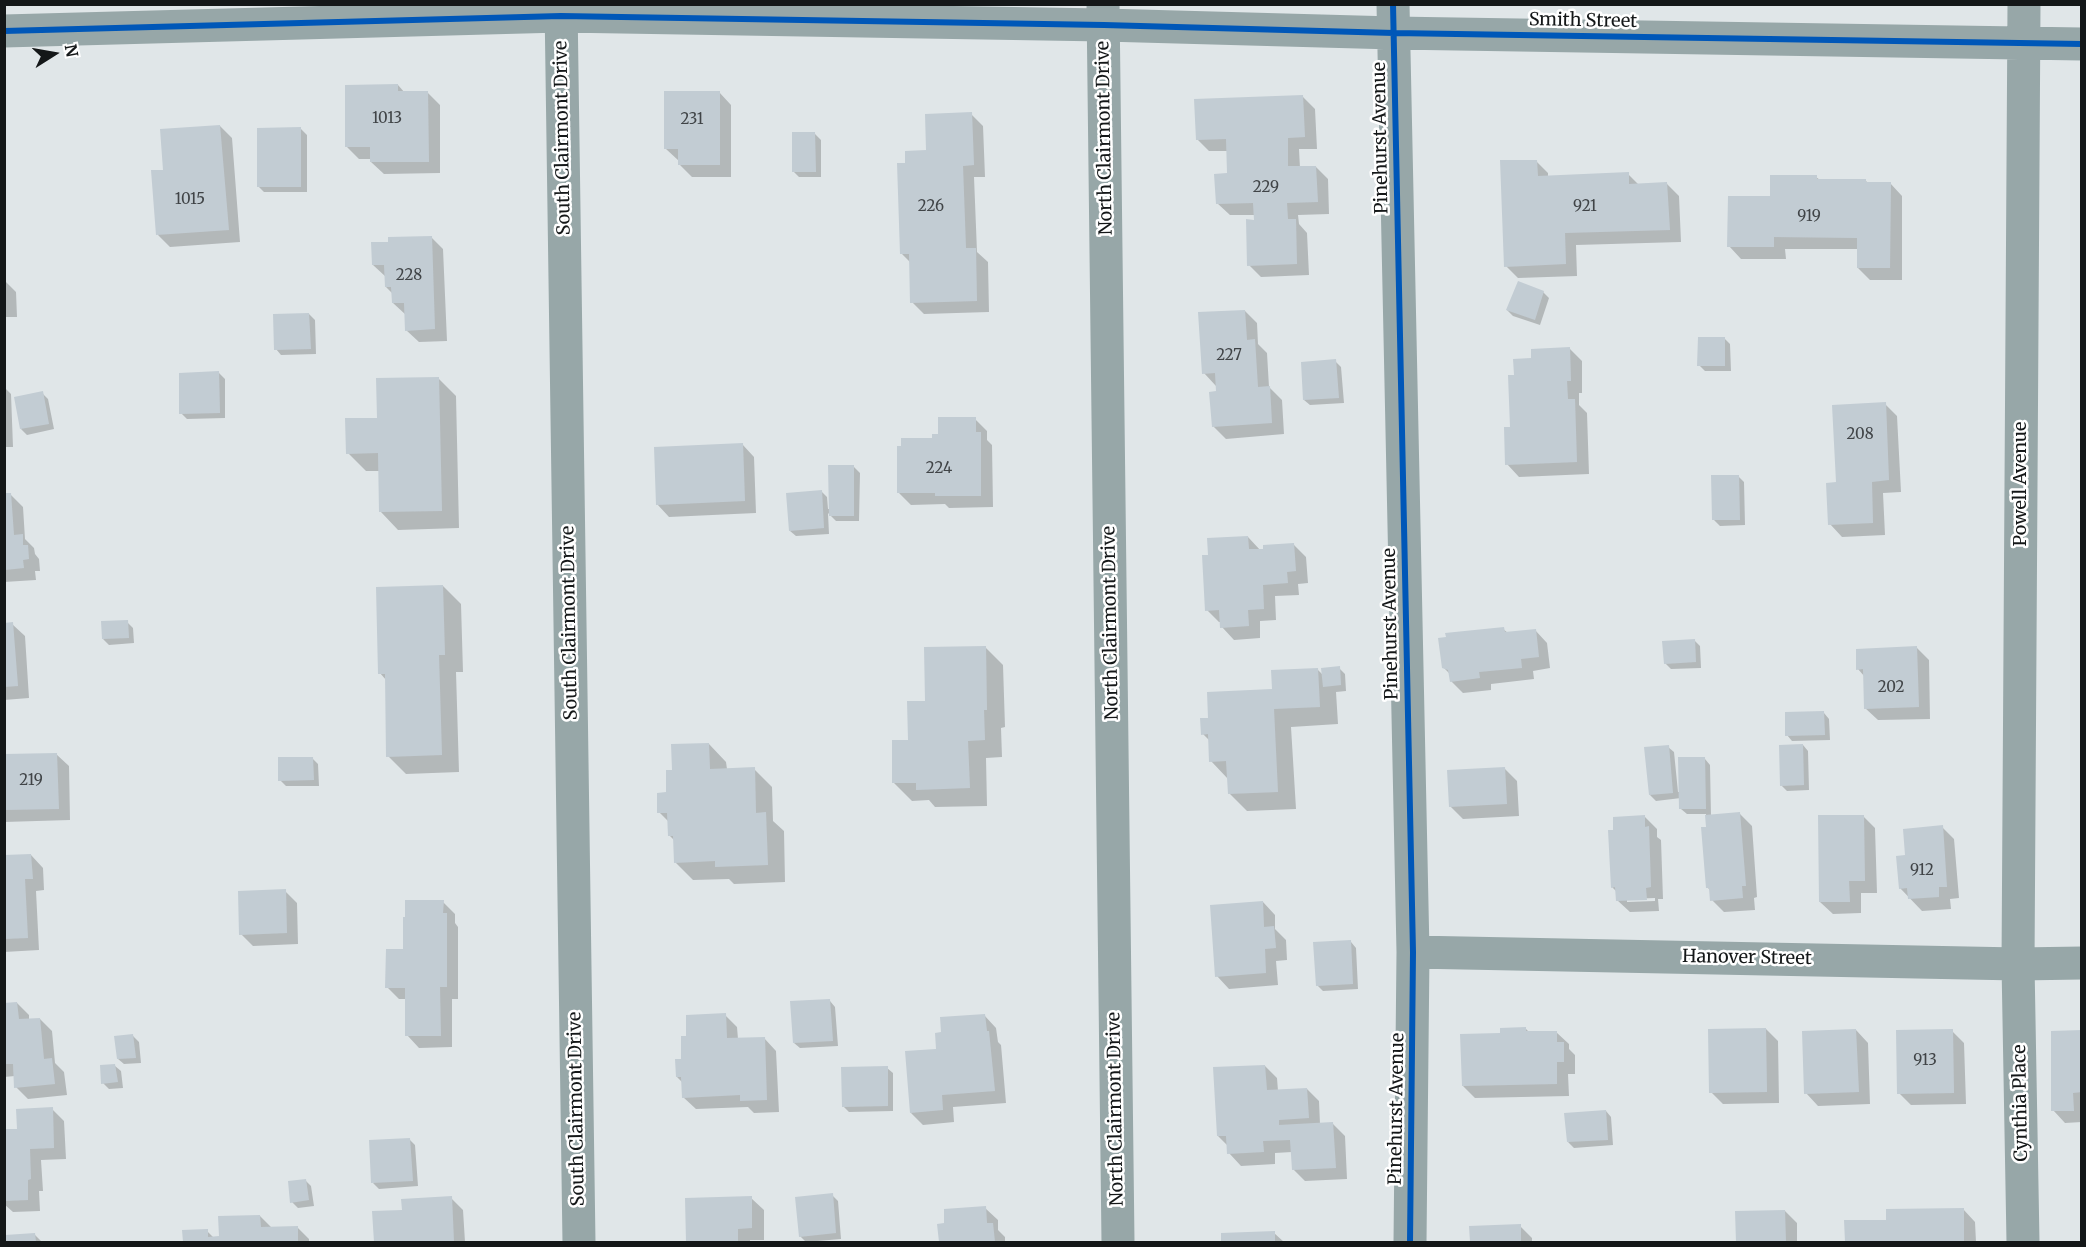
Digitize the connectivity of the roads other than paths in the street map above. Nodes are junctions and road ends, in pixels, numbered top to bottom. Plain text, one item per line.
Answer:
1 (2024, 4) edge
2 (561, 10) edge
3 (1103, 15) edge
4 (1394, 19) edge
5 (4, 31) edge
6 (2024, 43) junction
7 (2082, 44) edge
8 (1413, 952) junction
9 (2082, 963) edge
10 (2019, 964) junction
11 (579, 1242) edge
12 (1118, 1242) edge
13 (1410, 1242) edge
14 (2023, 1242) edge

1 - 6 street, Powell Avenue
2 - 3 street, Smith Street
2 - 5 street, Smith Street
2 - 11 street, South Clairmont Drive
3 - 4 street, Smith Street
3 - 12 street, North Clairmont Drive
4 - 6 street, Smith Street
4 - 8 street, Pinehurst Avenue
6 - 7 street, Smith Street
6 - 10 street, Powell Avenue
8 - 10 street, Hanover Street
8 - 13 street, Pinehurst Avenue
9 - 10 street, Hanover Street
10 - 14 street, Cynthia Place

